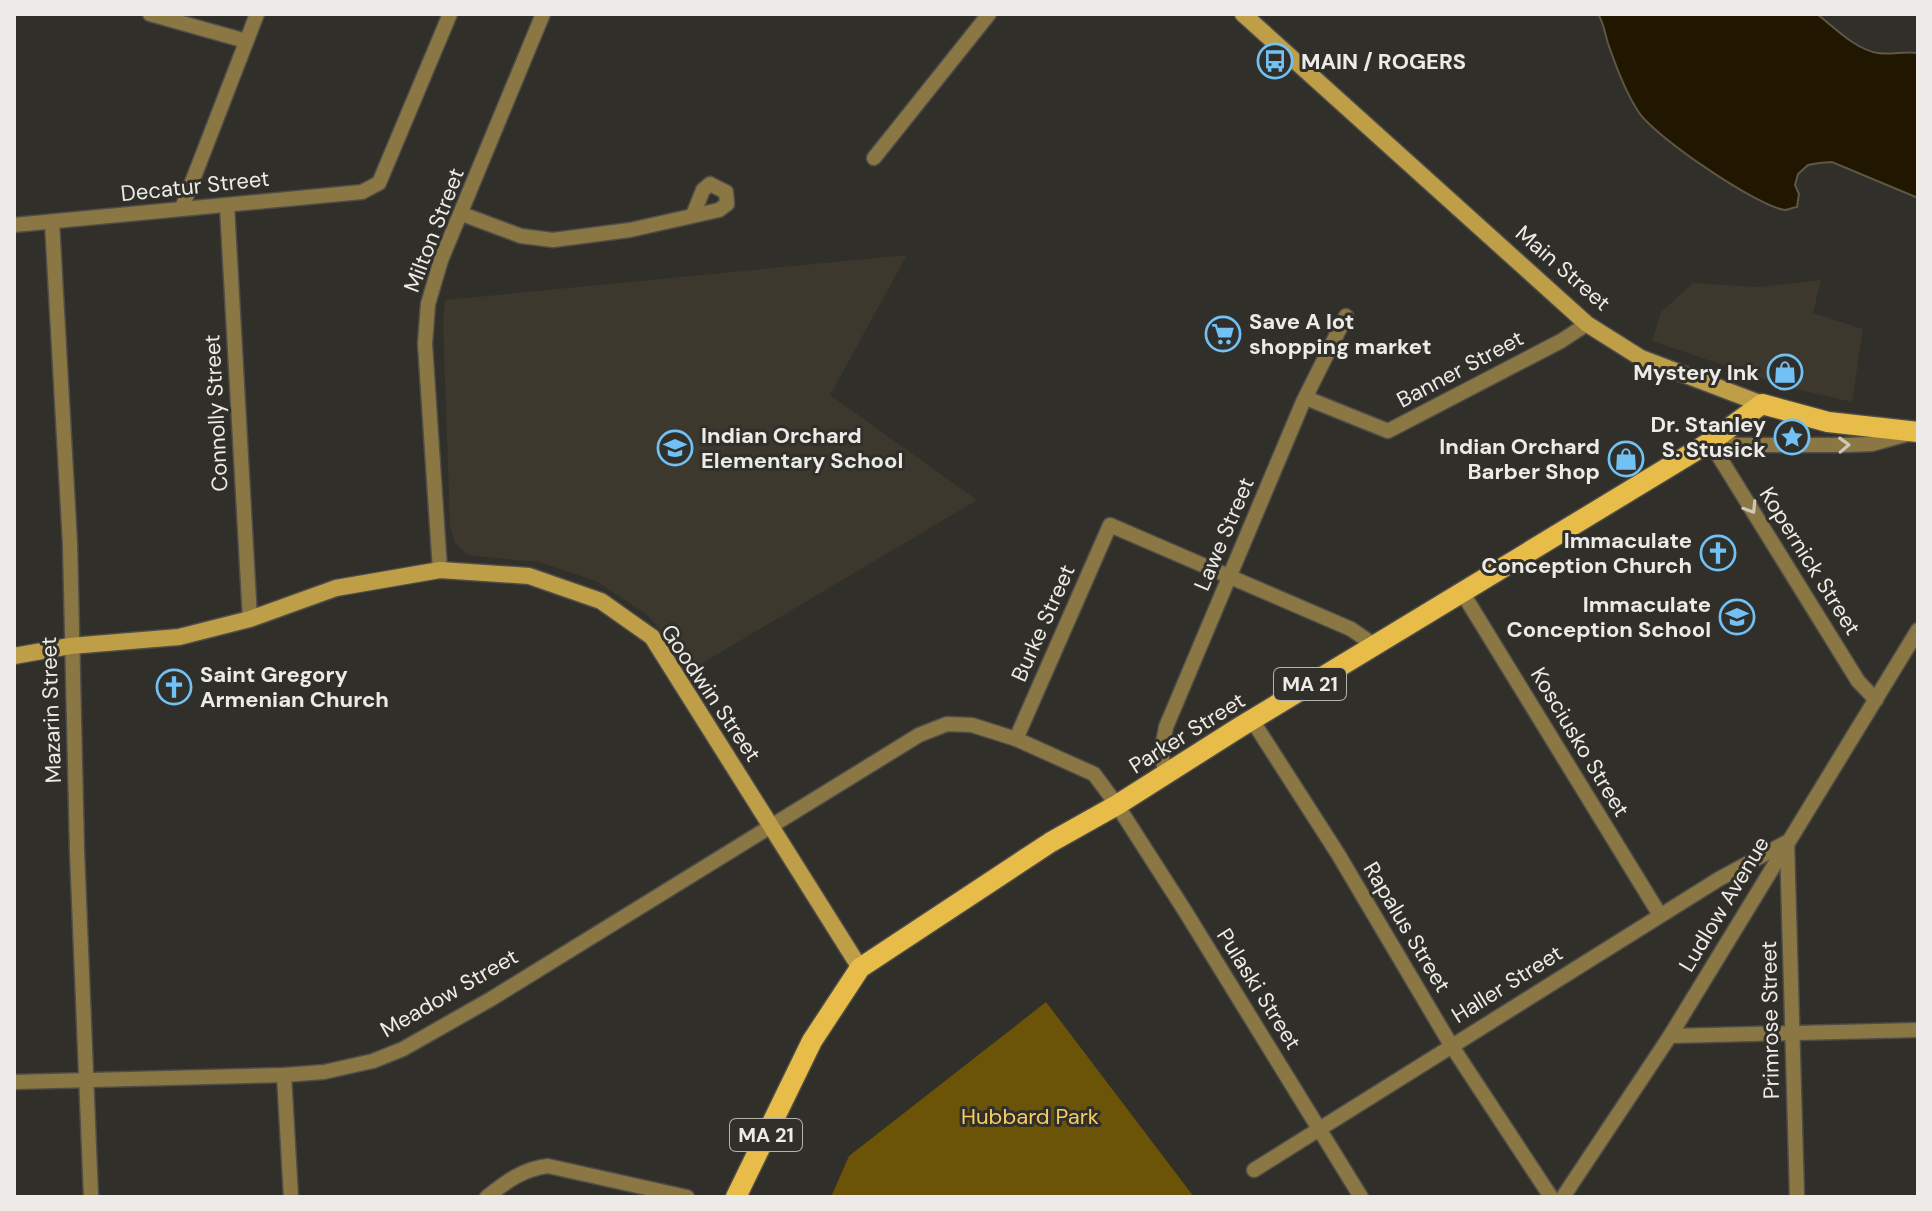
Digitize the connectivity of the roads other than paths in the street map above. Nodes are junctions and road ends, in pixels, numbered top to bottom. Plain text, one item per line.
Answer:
1 (150, 14) edge
2 (257, 14) edge
3 (450, 14) edge
4 (543, 14) edge
5 (989, 14) edge
6 (1243, 14) edge
7 (246, 41) junction
8 (874, 158) dead end
9 (227, 206) junction
10 (182, 208) junction
11 (462, 214) junction
12 (693, 215) dead end
13 (52, 222) junction
14 (14, 225) edge
15 (1346, 316) dead end
16 (1587, 324) junction
17 (1306, 398) junction
18 (1762, 404) junction
19 (1917, 432) edge
20 (1710, 442) junction
21 (440, 570) junction
22 (1230, 576) junction
23 (1462, 592) junction
24 (250, 619) junction
25 (1918, 630) edge
26 (1374, 645) junction
27 (70, 646) junction
28 (1913, 646) edge
29 (14, 656) edge
30 (1876, 700) junction
31 (1252, 720) junction
32 (1016, 739) junction
33 (1166, 774) junction
34 (1117, 805) junction
35 (772, 825) junction
36 (1787, 842) junction
37 (1660, 915) junction
38 (860, 968) junction
39 (1918, 1030) edge
40 (1792, 1033) junction
41 (1670, 1036) junction
42 (1451, 1045) junction
43 (284, 1075) junction
44 (87, 1080) junction
45 (14, 1082) edge
46 (1319, 1128) junction
47 (1254, 1170) dead end
48 (91, 1197) edge
49 (291, 1197) edge
50 (487, 1197) edge
51 (687, 1197) edge
52 (736, 1197) edge
53 (1361, 1197) edge
54 (1551, 1197) edge
55 (1563, 1197) edge
56 (1797, 1197) edge

1 - 7 street
2 - 7 street
3 - 9 street, Decatur Street
4 - 11 street, Milton Street
5 - 8 street
6 - 16 main road, Main Street
7 - 10 street
9 - 10 street, Decatur Street
9 - 24 street, Connolly Street
10 - 13 street, Decatur Street
11 - 12 street
11 - 21 street, Milton Street
13 - 14 street, Decatur Street
13 - 27 street, Mazarin Street
15 - 17 street, Lawe Street
16 - 17 street, Banner Street
16 - 18 main road, Main Street
17 - 22 street, Lawe Street
18 - 19 main road, Main Street
18 - 20 main road, Parker Street / MA 21
20 -> 19 street
20 - 23 main road, Parker Street / MA 21
20 -> 30 street, Kopernick Street
21 - 24 main road, Goodwin Street
21 - 35 main road, Goodwin Street
22 - 26 street
22 - 32 street, Burke Street
22 - 33 street, Lawe Street
23 - 26 main road, Parker Street / MA 21
23 - 37 street, Kosciusko Street
24 - 27 main road, Goodwin Street
25 - 28 street, Ludlow Avenue
26 - 31 main road, Parker Street / MA 21
27 - 29 main road, Goodwin Street
27 - 44 street, Mazarin Street
28 - 30 street, Ludlow Avenue
30 - 36 street, Ludlow Avenue
31 - 33 main road, Parker Street / MA 21
31 - 42 street, Rapalus Street
32 - 34 street, Pulaski Street
32 - 35 street, Meadow Street
33 - 34 main road, Parker Street / MA 21
34 - 38 main road, Parker Street / MA 21
34 - 46 street, Pulaski Street
35 - 38 main road, Goodwin Street
35 - 43 street, Meadow Street
36 - 37 street, Haller Street
36 - 40 street, Primrose Street
36 - 41 street, Ludlow Avenue
37 - 42 street, Haller Street
38 - 52 main road, Parker Street / MA 21
39 - 40 street
40 - 41 street
40 - 56 street, Primrose Street
41 - 55 street, Ludlow Avenue
42 - 46 street, Haller Street
42 - 54 street, Rapalus Street
43 - 44 street, Meadow Street
43 - 49 street
44 - 45 street, Meadow Street
44 - 48 street, Mazarin Street
46 - 47 street, Haller Street
46 - 53 street, Pulaski Street
50 - 51 street

